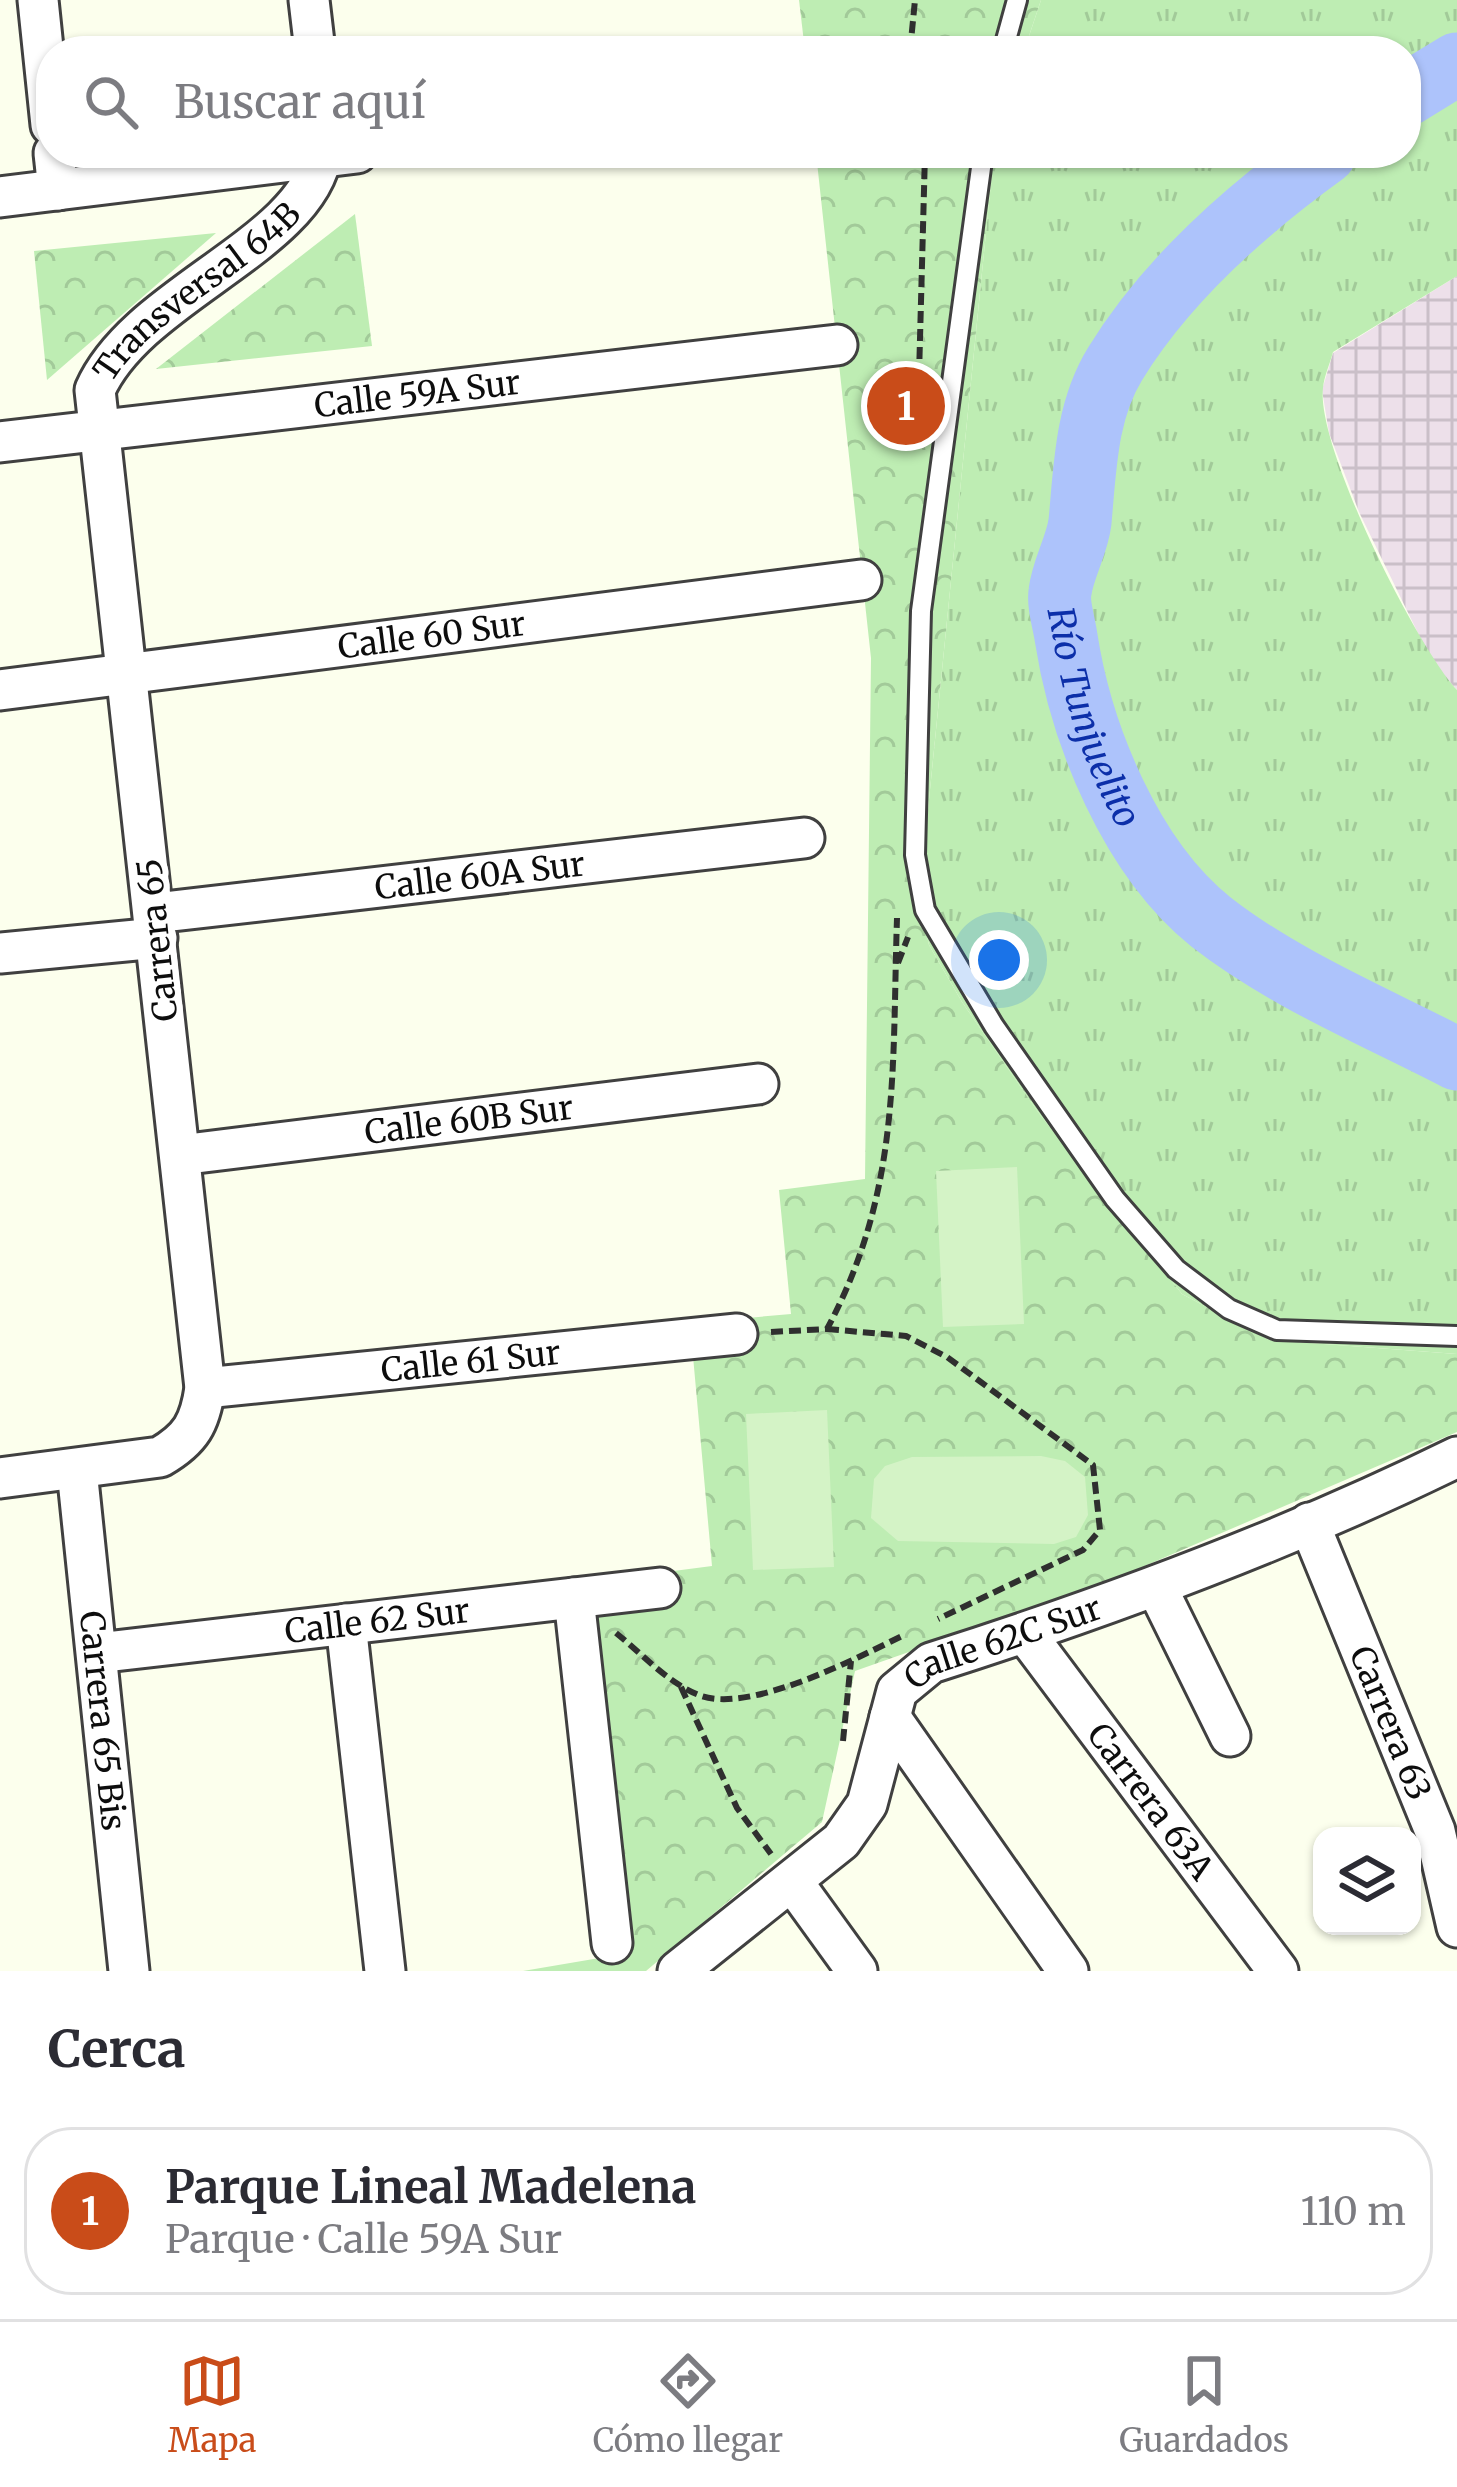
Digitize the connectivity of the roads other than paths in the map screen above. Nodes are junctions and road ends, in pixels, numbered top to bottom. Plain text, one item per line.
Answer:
1 (38, 0) edge
2 (309, 0) edge
3 (1017, 0) edge
4 (42, 36) edge
5 (313, 36) edge
6 (1007, 36) edge
7 (105, 168) edge
8 (325, 168) edge
9 (981, 168) edge
10 (56, 171) edge
11 (0, 197) edge
12 (837, 345) dead end
13 (98, 431) junction
14 (0, 442) edge
15 (861, 580) dead end
16 (127, 674) junction
17 (0, 690) edge
18 (804, 838) dead end
19 (156, 925) junction
20 (0, 953) edge
21 (758, 1084) dead end
22 (180, 1155) junction
23 (737, 1334) dead end
24 (1457, 1336) edge
25 (205, 1388) junction
26 (1456, 1460) edge
27 (77, 1470) junction
28 (0, 1478) edge
29 (1309, 1523) junction
30 (1156, 1586) junction
31 (660, 1588) dead end
32 (574, 1598) junction
33 (346, 1624) junction
34 (1025, 1633) junction
35 (97, 1653) junction
36 (890, 1717) junction
37 (1230, 1736) dead end
38 (792, 1881) junction
39 (1457, 1927) edge
40 (611, 1942) dead end
41 (129, 1971) edge
42 (385, 1971) edge
43 (678, 1971) edge
44 (857, 1971) edge
45 (1068, 1971) edge
46 (1278, 1971) edge

1 - 4 street
2 - 5 street
3 - 6 lane
7 - 10 street
8 - 13 street, Transversal 64B
9 - 24 lane
10 - 11 street
12 - 13 street, Calle 59A Sur
13 - 14 street, Calle 59A Sur
13 - 16 street, Carrera 65
15 - 16 street, Calle 60 Sur
16 - 17 street, Calle 60 Sur
16 - 19 street, Carrera 65
18 - 19 street, Calle 60A Sur
19 - 20 street, Calle 60A Sur
19 - 22 street, Carrera 65
21 - 22 street, Calle 60B Sur
22 - 25 street, Carrera 65
23 - 25 street, Calle 61 Sur
25 - 27 street, Carrera 65
26 - 29 street, Calle 62C Sur
27 - 28 street
27 - 35 street, Carrera 65 Bis
29 - 30 street, Calle 62C Sur
29 - 39 street, Carrera 63
30 - 34 street, Calle 62C Sur
30 - 37 street
31 - 32 street, Calle 62 Sur
32 - 33 street, Calle 62 Sur
32 - 40 street
33 - 35 street, Calle 62 Sur
33 - 42 street
34 - 36 street, Calle 62C Sur
34 - 46 street, Carrera 63A
35 - 41 street, Carrera 65 Bis
36 - 38 street, Calle 62C Sur
36 - 45 street
38 - 43 street, Calle 62C Sur
38 - 44 street

